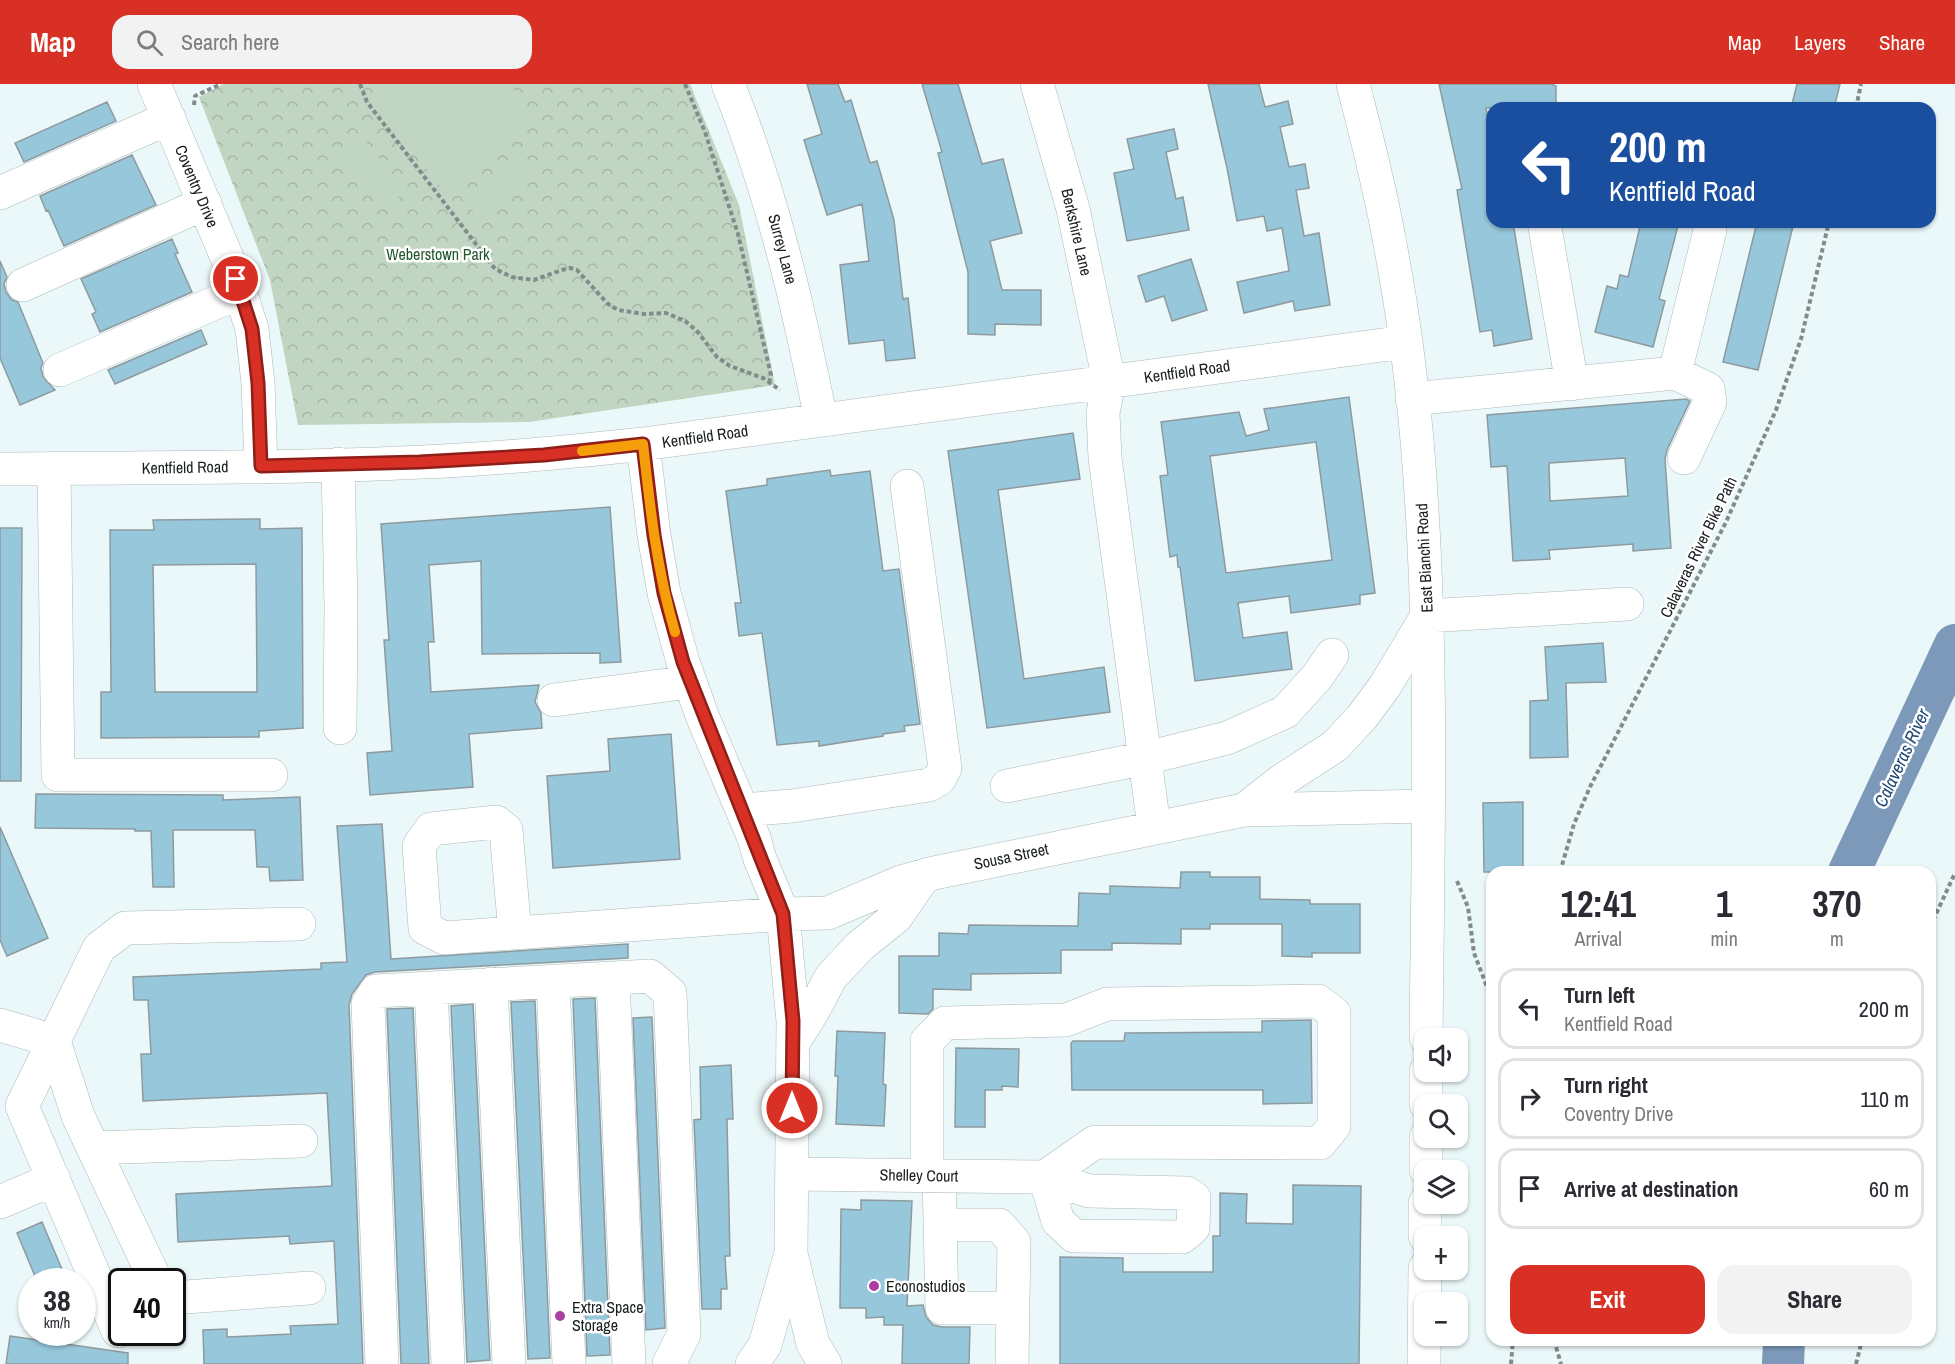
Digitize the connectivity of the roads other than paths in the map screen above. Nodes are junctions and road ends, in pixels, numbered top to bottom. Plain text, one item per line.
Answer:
1 (154, 84) edge
2 (728, 84) edge
3 (1037, 84) edge
4 (1353, 84) edge
5 (169, 118) junction
6 (0, 193) edge
7 (205, 203) junction
8 (1545, 228) edge
9 (1710, 230) dead end
10 (22, 285) dead end
11 (240, 292) junction
12 (1405, 342) junction
13 (60, 370) dead end
14 (1675, 374) junction
15 (1108, 381) junction
16 (1572, 384) junction
17 (1412, 399) junction
18 (821, 420) junction
19 (643, 444) junction
20 (1684, 458) dead end
21 (338, 464) junction
22 (261, 466) junction
23 (54, 468) junction
24 (0, 469) edge
25 (907, 486) dead end
26 (1627, 604) dead end
27 (1427, 616) junction
28 (1332, 655) dead end
29 (690, 682) junction
30 (554, 700) dead end
31 (340, 728) dead end
32 (1146, 758) junction
33 (271, 775) dead end
34 (1007, 786) dead end
35 (1428, 806) junction
36 (742, 810) junction
37 (1244, 810) junction
38 (1154, 827) junction
39 (925, 875) junction
40 (783, 914) junction
41 (299, 924) dead end
42 (649, 924) junction
43 (514, 933) dead end
44 (650, 976) junction
45 (613, 978) junction
46 (553, 981) junction
47 (491, 984) junction
48 (431, 988) junction
49 (0, 1025) edge
50 (1426, 1028) edge
51 (54, 1041) junction
52 (793, 1043) junction
53 (301, 1141) dead end
54 (93, 1148) junction
55 (792, 1173) junction
56 (933, 1175) junction
57 (54, 1179) junction
58 (0, 1202) edge
59 (940, 1225) junction
60 (791, 1252) junction
61 (150, 1268) edge
62 (1425, 1280) edge
63 (309, 1288) dead end
64 (186, 1297) edge
65 (108, 1307) edge
66 (1013, 1308) junction
67 (382, 1364) edge
68 (448, 1364) edge
69 (509, 1364) edge
70 (569, 1364) edge
71 (629, 1364) edge
72 (669, 1364) edge
73 (752, 1364) edge
74 (825, 1364) edge
75 (1012, 1364) edge
76 (1424, 1364) edge

1 - 5 street, Coventry Drive
2 - 18 street, Surrey Lane
3 - 15 street, Berkshire Lane
4 - 12 street, East Bianchi Road
5 - 6 street
5 - 7 street, Coventry Drive
7 - 10 street
7 - 11 street, Coventry Drive
8 - 16 street
9 - 14 street
11 - 13 street
11 - 22 street, Coventry Drive
12 - 15 street, Kentfield Road
12 - 17 street, East Bianchi Road
14 - 16 street
14 - 20 street
15 - 18 street, Kentfield Road
15 - 32 street
16 - 17 street
17 - 27 street, East Bianchi Road
18 - 19 street, Kentfield Road
19 - 21 street, Kentfield Road
19 - 29 street
21 - 22 street, Kentfield Road
21 - 31 street
22 - 23 street, Kentfield Road
23 - 24 street, Kentfield Road
23 - 33 street
25 - 36 street
26 - 27 street
27 - 35 street, East Bianchi Road
27 - 37 street, Sousa Street
28 - 32 street
29 - 30 street
29 - 36 street
32 - 34 street
32 - 38 street
35 - 37 street, Sousa Street
35 - 50 street, East Bianchi Road
36 - 40 street
37 - 38 street, Sousa Street
38 - 39 street, Sousa Street
39 - 40 street, Sousa Street
39 - 52 street
40 - 42 street, Sousa Street
40 - 52 street
41 - 51 street
42 - 43 street, Sousa Street
42 - 44 street
44 - 45 street
44 - 72 street
45 - 46 street
45 - 71 street
46 - 47 street
46 - 70 street
47 - 48 street
47 - 69 street
48 - 67 street
48 - 68 street
49 - 51 street
51 - 54 street
51 - 57 street
52 - 55 street
53 - 54 street
54 - 61 street
55 - 56 street, Shelley Court
55 - 60 street
56 - 56 street, Shelley Court
56 - 59 street
57 - 58 street
57 - 65 street
59 - 66 street
59 - 66 street
60 - 73 street
60 - 74 street
62 - 76 street
63 - 64 street
66 - 75 street

